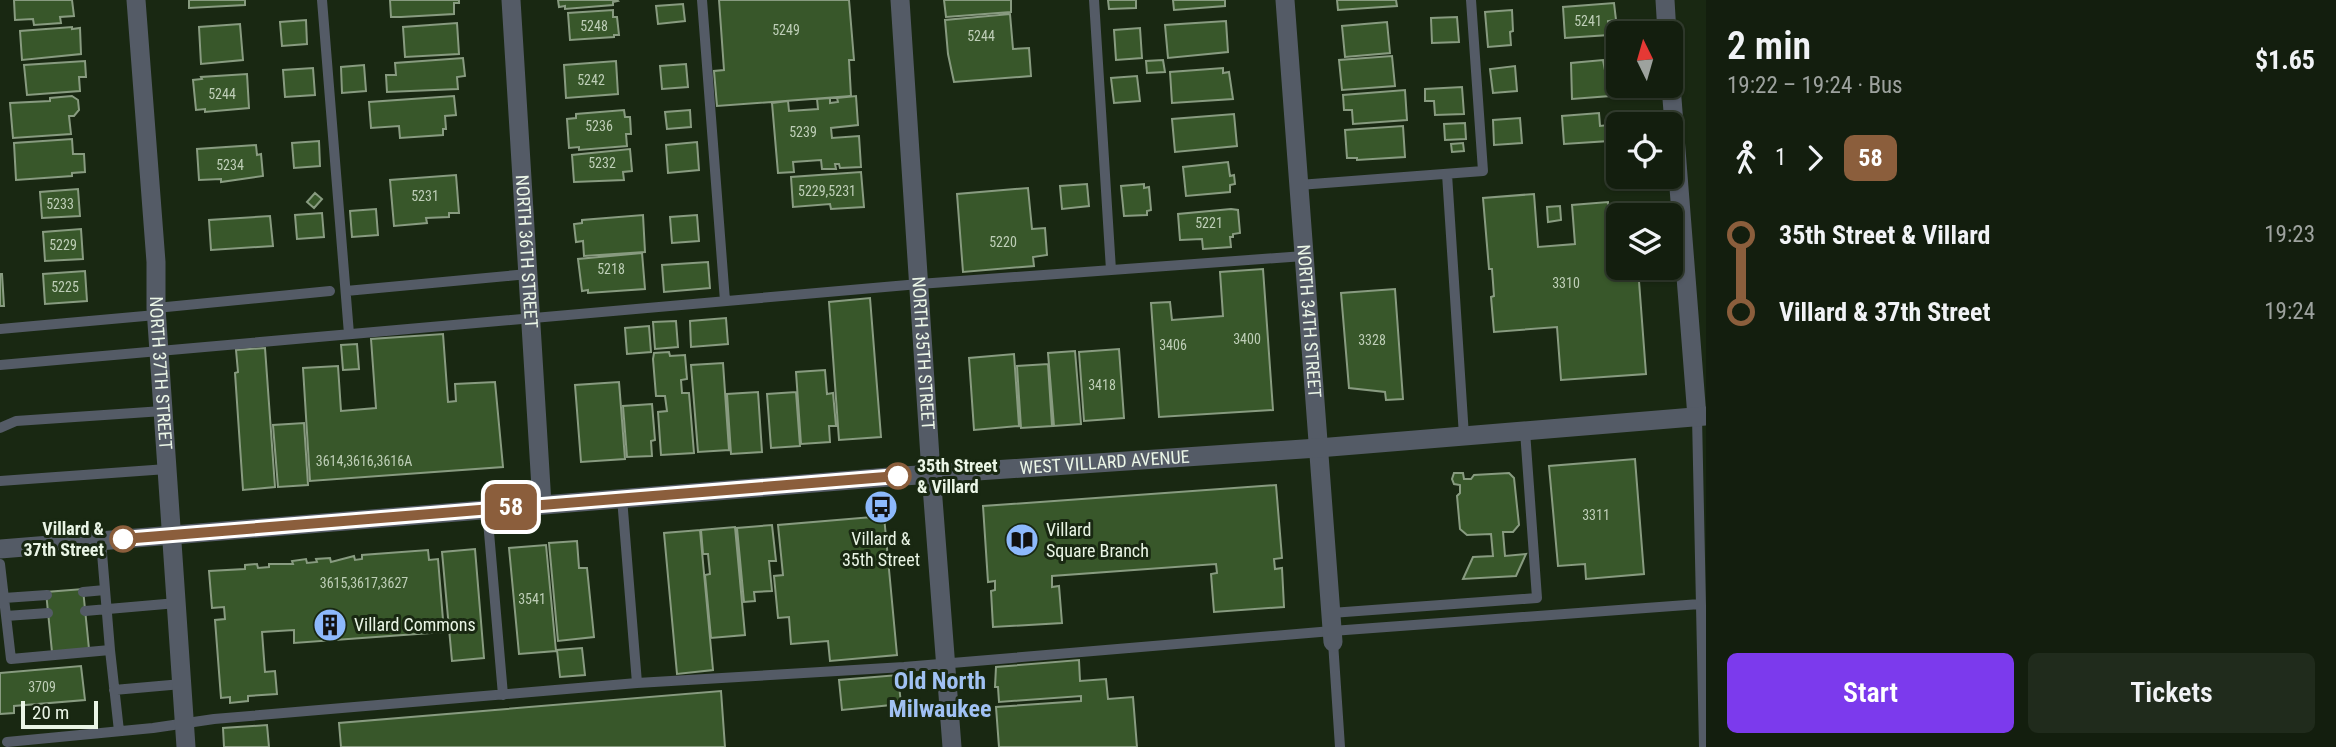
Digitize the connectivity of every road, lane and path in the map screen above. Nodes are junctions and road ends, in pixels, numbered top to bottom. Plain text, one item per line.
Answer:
1 (136, 0) edge
2 (323, 0) edge
3 (511, 0) edge
4 (702, 0) edge
5 (900, 0) edge
6 (1094, 0) edge
7 (1285, 0) edge
8 (1471, 0) edge
9 (1665, 0) edge
10 (1666, 21) edge
11 (1672, 98) edge
12 (1447, 174) junction
13 (1299, 185) junction
14 (1304, 256) junction
15 (1111, 270) junction
16 (528, 274) junction
17 (919, 284) junction
18 (330, 291) dead end
19 (346, 291) junction
20 (725, 301) junction
21 (156, 312) junction
22 (530, 317) junction
23 (0, 329) edge
24 (349, 334) junction
25 (159, 352) junction
26 (0, 365) edge
27 (163, 411) junction
28 (1701, 416) edge
29 (0, 428) edge
30 (1525, 431) junction
31 (1464, 436) junction
32 (1318, 448) junction
33 (167, 469) junction
34 (931, 473) junction
35 (0, 481) edge
36 (1702, 484) edge
37 (622, 498) junction
38 (542, 504) junction
39 (486, 509) junction
40 (172, 536) junction
41 (1702, 537) edge
42 (102, 541) junction
43 (0, 549) edge
44 (0, 564) edge
45 (105, 590) junction
46 (83, 592) dead end
47 (1703, 592) edge
48 (47, 595) dead end
49 (4, 598) junction
50 (177, 603) junction
51 (1700, 604) junction
52 (107, 609) junction
53 (85, 611) dead end
54 (48, 613) dead end
55 (6, 616) junction
56 (1332, 628) junction
57 (110, 650) junction
58 (946, 663) junction
59 (637, 683) junction
60 (182, 684) junction
61 (114, 690) junction
62 (503, 695) junction
63 (185, 724) junction
64 (119, 732) junction
65 (6, 742) dead end
66 (186, 747) edge
67 (952, 747) edge
68 (1340, 747) edge
69 (1704, 747) edge

1 - 21 street, NORTH 37TH STREET
2 - 19 lane
3 - 16 street, NORTH 36TH STREET
4 - 20 lane
5 - 17 street, NORTH 35TH STREET
6 - 15 lane
7 - 13 street, NORTH 34TH STREET
8 - 12 lane
9 - 10 street
11 - 28 street
12 - 13 lane
12 - 31 lane
13 - 14 street, NORTH 34TH STREET
14 - 15 lane
14 - 32 street, NORTH 34TH STREET
15 - 17 lane
16 - 19 lane
16 - 22 street, NORTH 36TH STREET
17 - 20 lane
17 - 34 street, NORTH 35TH STREET
18 - 21 lane
19 - 24 lane
20 - 22 lane
21 - 23 lane
21 - 25 street, NORTH 37TH STREET
22 - 24 lane
22 - 38 street, NORTH 36TH STREET
24 - 25 lane
25 - 26 lane
25 - 27 street, NORTH 37TH STREET
27 - 29 lane
27 - 33 street, NORTH 37TH STREET
28 - 30 street, WEST VILLARD AVENUE
28 - 36 lane
30 - 31 street, WEST VILLARD AVENUE
30 - 56 lane
31 - 32 street, WEST VILLARD AVENUE
32 - 34 street, WEST VILLARD AVENUE
32 - 56 street, NORTH 34TH STREET
33 - 35 lane
33 - 40 street, NORTH 37TH STREET
34 - 37 street, WEST VILLARD AVENUE
34 - 58 street, NORTH 35TH STREET
36 - 41 lane
37 - 38 street, WEST VILLARD AVENUE
37 - 59 lane
38 - 39 street, WEST VILLARD AVENUE
39 - 40 street, WEST VILLARD AVENUE
39 - 62 lane
40 - 42 street, WEST VILLARD AVENUE
40 - 50 street, NORTH 37TH STREET
41 - 47 lane
42 - 43 street, WEST VILLARD AVENUE
42 - 45 lane
44 - 49 lane
45 - 46 lane
45 - 52 lane
47 - 51 lane
48 - 49 lane
49 - 55 lane
50 - 52 lane
50 - 60 street, NORTH 37TH STREET
51 - 56 lane
51 - 69 lane
52 - 53 lane
52 - 57 lane
54 - 55 lane
55 - 57 lane
56 - 58 lane
56 - 68 lane
57 - 61 lane
58 - 59 lane
58 - 67 street, NORTH 35TH STREET
59 - 62 lane
60 - 61 lane
60 - 63 street, NORTH 37TH STREET
61 - 64 lane
62 - 63 lane
63 - 64 lane
63 - 66 street, NORTH 37TH STREET
64 - 65 lane

